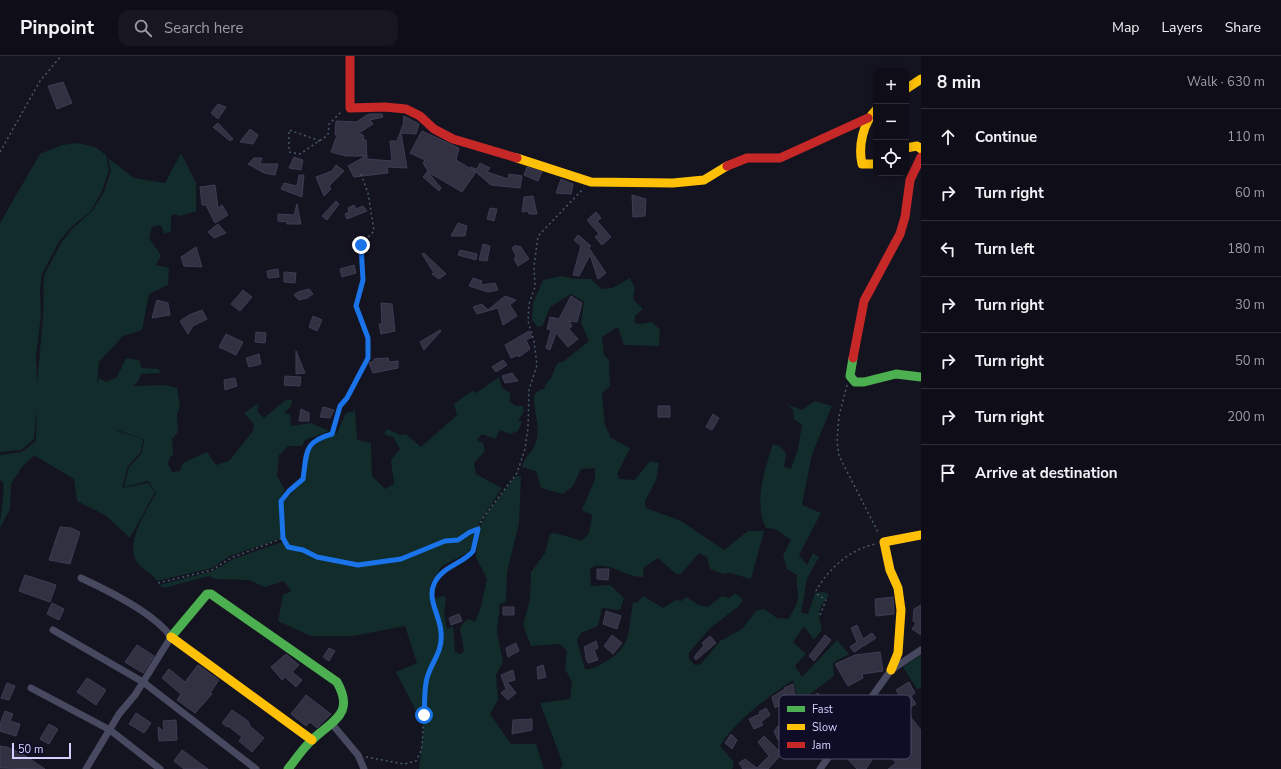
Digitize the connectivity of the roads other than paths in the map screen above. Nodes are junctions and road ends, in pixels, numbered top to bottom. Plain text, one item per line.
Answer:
1 (350, 56) edge
2 (921, 79) edge
3 (909, 87) edge
4 (873, 113) edge
5 (868, 118) junction
6 (909, 147) edge
7 (921, 149) edge
8 (921, 156) edge
9 (873, 165) edge
10 (921, 377) edge
11 (921, 535) edge
12 (81, 578) dead end
13 (53, 630) dead end
14 (171, 637) junction
15 (921, 650) edge
16 (891, 670) junction
17 (143, 682) junction
18 (31, 688) dead end
19 (873, 695) edge
20 (332, 724) junction
21 (110, 730) junction
22 (312, 740) junction
23 (827, 759) edge
24 (290, 768) edge
25 (86, 769) edge
26 (160, 769) edge
27 (256, 769) edge
28 (364, 769) edge
29 (820, 769) edge

1 - 5 street
2 - 3 street
4 - 5 street
5 - 9 street
6 - 7 street
8 - 10 street
11 - 16 street
12 - 14 street
13 - 17 street
14 - 17 street
14 - 20 street
14 - 22 street
15 - 16 street
16 - 19 street
17 - 21 street
17 - 27 street
18 - 21 street
20 - 22 street
20 - 28 street
21 - 25 street
21 - 26 street
22 - 24 street
23 - 29 street

